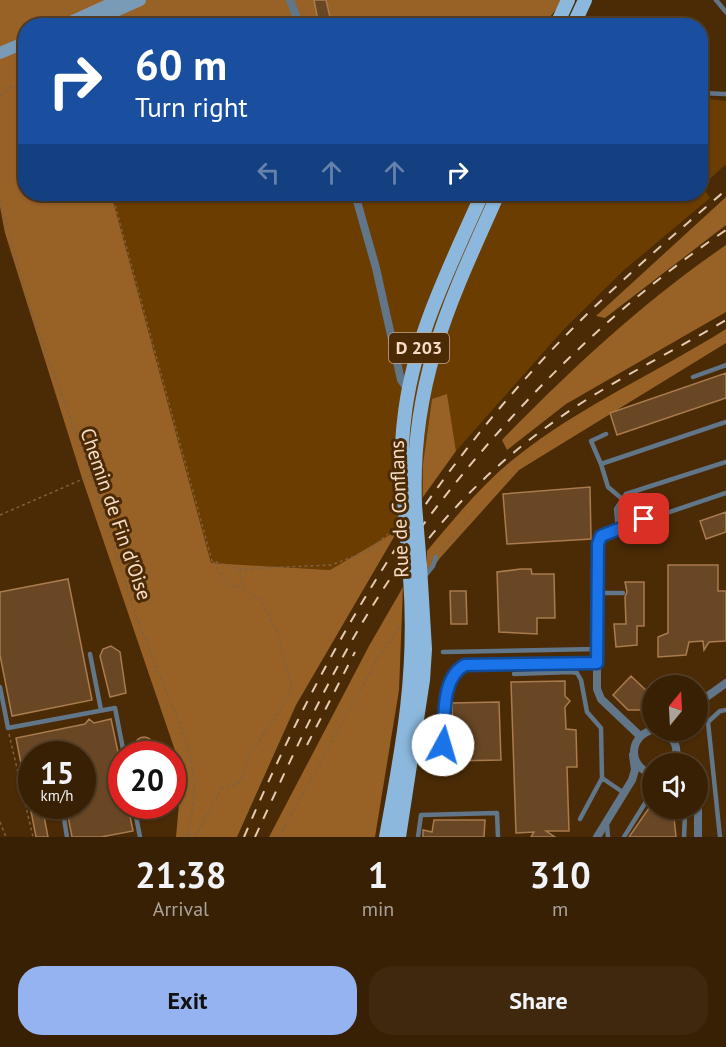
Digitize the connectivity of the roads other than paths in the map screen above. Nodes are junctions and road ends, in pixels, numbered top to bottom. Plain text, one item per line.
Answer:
1 (119, 0) edge
2 (140, 0) edge
3 (290, 0) edge
4 (568, 0) edge
5 (585, 0) edge
6 (716, 0) edge
7 (726, 12) edge
8 (80, 18) edge
9 (100, 18) edge
10 (297, 18) edge
11 (560, 18) edge
12 (577, 18) edge
13 (18, 45) edge
14 (0, 53) edge
15 (18, 54) edge
16 (0, 62) edge
17 (708, 93) edge
18 (726, 94) edge
19 (357, 201) edge
20 (479, 201) edge
21 (495, 201) edge
22 (418, 349) junction
23 (398, 362) junction
24 (726, 365) edge
25 (693, 377) dead end
26 (408, 390) junction
27 (726, 422) edge
28 (606, 434) dead end
29 (726, 462) edge
30 (601, 464) junction
31 (726, 493) edge
32 (621, 498) junction
33 (410, 509) junction
34 (618, 529) junction
35 (597, 551) joint
36 (436, 557) road end
37 (417, 574) junction
38 (597, 593) junction
39 (623, 593) dead end
40 (597, 649) junction
41 (443, 652) dead end
42 (90, 654) dead end
43 (597, 663) junction
44 (514, 674) dead end
45 (726, 683) edge
46 (0, 687) edge
47 (708, 696) edge
48 (101, 710) junction
49 (726, 710) edge
50 (640, 736) joint
51 (121, 741) edge
52 (674, 741) edge
53 (677, 753) edge
54 (633, 755) junction
55 (441, 766) dead end
56 (642, 769) edge
57 (642, 776) edge
58 (602, 778) junction
59 (624, 793) junction
60 (642, 808) edge
61 (64, 819) edge
62 (137, 819) edge
63 (580, 819) dead end
64 (685, 819) edge
65 (698, 819) edge
66 (606, 821) junction
67 (67, 837) edge
68 (140, 837) edge
69 (386, 837) edge
70 (399, 837) edge
71 (418, 837) edge
72 (498, 837) edge
73 (597, 837) edge
74 (608, 837) edge
75 (624, 837) edge
76 (684, 837) edge
77 (698, 837) edge
78 (720, 837) edge

1 - 8 main road
2 - 9 main road
3 - 10 street
4 - 11 main road
5 - 12 main road
6 - 7 lane
13 - 14 main road
15 - 16 main road
17 - 18 lane
19 - 23 street, Rue de Conflans
20 - 22 main road, Rue de Conflans / D 203
21 - 33 main road, Rue de Conflans / D 203
22 - 23 street
22 - 26 main road, Rue de Conflans / D 203
23 - 26 street, Rue de Conflans
24 - 25 lane
26 - 33 main road, Rue de Conflans / D 203
27 - 30 lane
28 - 30 lane
29 - 32 lane
30 - 32 lane
31 - 34 lane
32 - 34 lane
33 - 37 main road, Rue de Conflans / D 203, bridge
34 - 35 lane
35 - 38 street
36 - 37 lane
37 - 69 main road, Rue de Conflans / D 203
37 - 70 main road, Rue de Conflans / D 203
38 - 39 lane
38 - 40 street
40 - 41 lane
40 - 43 street
42 - 48 lane
43 - 50 street
43 - 55 lane
44 - 58 lane
45 - 47 street
46 - 48 lane
48 - 51 lane
49 - 78 lane
50 - 54 street
52 - 53 street
54 - 56 street
54 - 59 street
57 - 59 street
58 - 59 lane
58 - 63 lane
59 - 66 street
60 - 75 lane
61 - 67 lane
62 - 68 lane
64 - 76 lane
65 - 77 street
66 - 73 street
66 - 74 lane
71 - 72 lane

